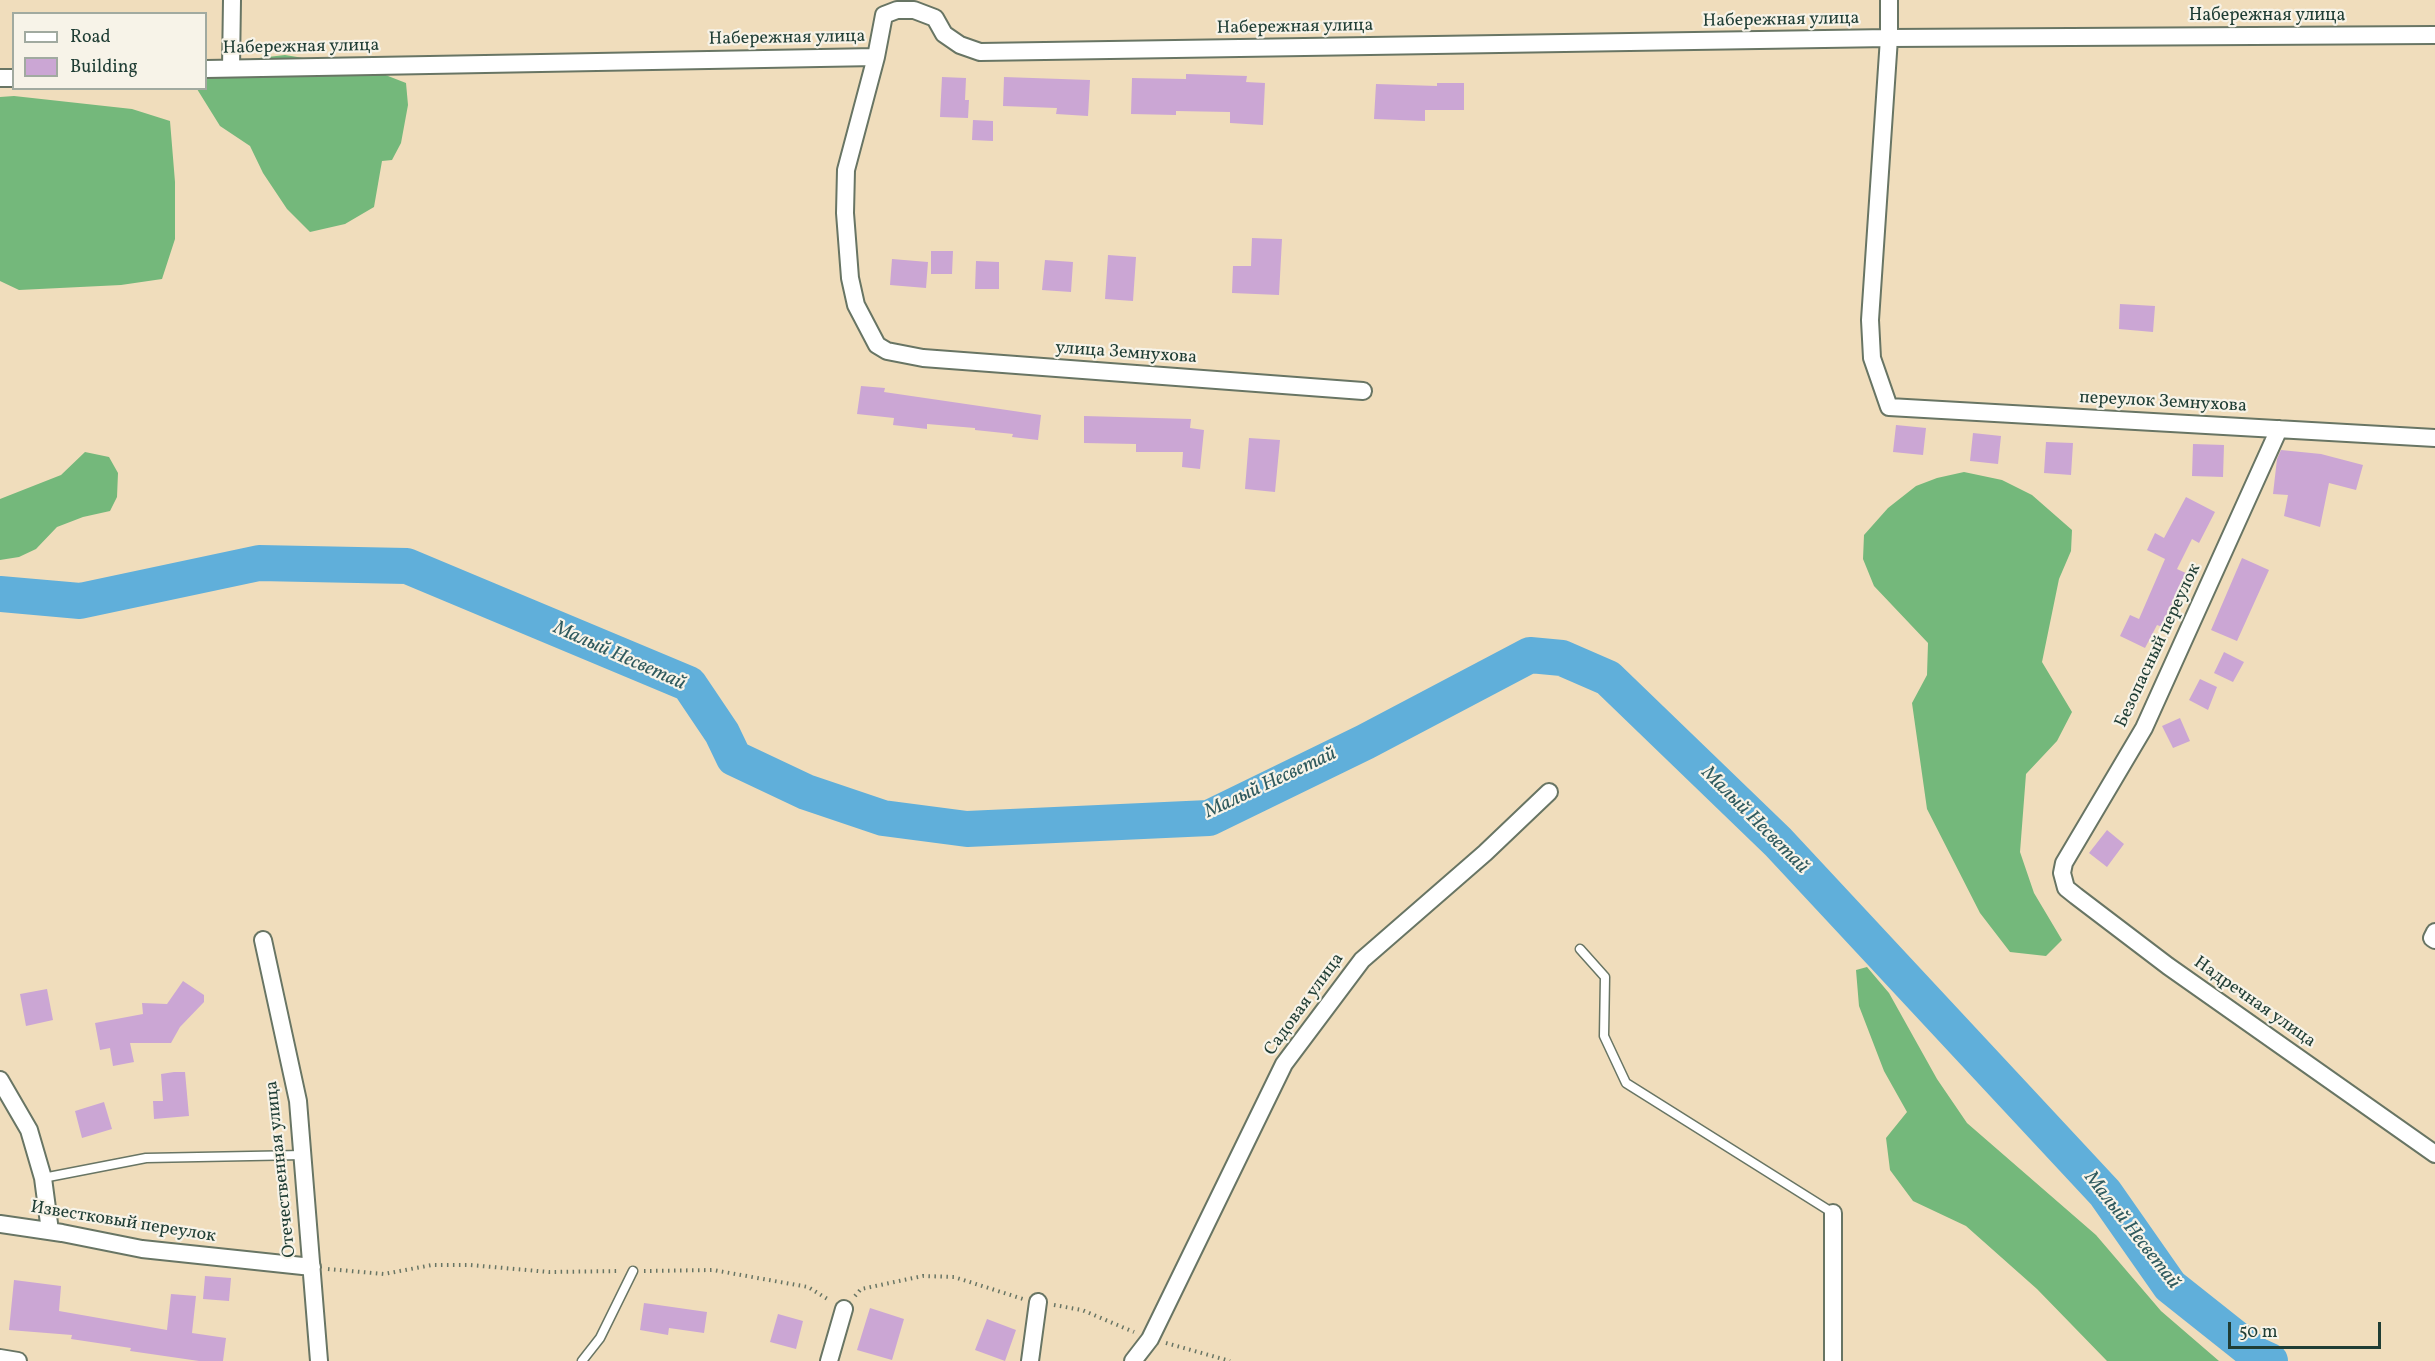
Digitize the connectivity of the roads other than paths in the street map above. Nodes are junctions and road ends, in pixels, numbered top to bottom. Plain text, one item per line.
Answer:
1 (232, 0) edge
2 (932, 0) edge
3 (1889, 0) edge
4 (887, 8) edge
5 (935, 18) junction
6 (2435, 35) edge
7 (1889, 38) junction
8 (876, 57) junction
9 (231, 68) junction
10 (207, 69) edge
11 (1363, 391) dead end
12 (2279, 429) junction
13 (2435, 438) edge
14 (1549, 792) dead end
15 (2062, 873) joint
16 (2435, 932) edge
17 (263, 940) dead end
18 (2435, 940) edge
19 (1580, 949) dead end
20 (0, 1080) edge
21 (2435, 1154) edge
22 (303, 1155) junction
23 (43, 1178) junction
24 (1833, 1213) joint
25 (0, 1224) edge
26 (50, 1231) junction
27 (312, 1267) junction
28 (633, 1271) road end
29 (1038, 1302) road end
30 (844, 1309) road end
31 (0, 1358) edge
32 (18, 1361) edge
33 (319, 1361) edge
34 (582, 1361) edge
35 (829, 1361) edge
36 (1030, 1361) edge
37 (1133, 1361) edge
38 (1833, 1361) edge

1 - 9 street
2 - 5 street
3 - 7 street
4 - 5 street, Набережная улица
4 - 8 street, Набережная улица
5 - 7 street, Набережная улица
6 - 7 street, Набережная улица
7 - 12 street, переулок Земнухова
8 - 9 street, Набережная улица
8 - 11 street, улица Земнухова
9 - 10 street, Набережная улица
12 - 13 street, переулок Земнухова
12 - 15 street, Безопасный переулок
14 - 37 street, Садовая улица
15 - 21 street, Надречная улица
16 - 18 street
17 - 22 street, Отечественная улица
19 - 24 lane
20 - 23 street
22 - 23 lane
22 - 27 street, Отечественная улица
23 - 26 street
24 - 38 street
25 - 26 street, Известковый переулок
26 - 27 street, Известковый переулок
27 - 33 street, Отечественная улица
28 - 34 lane
29 - 36 street
30 - 35 street
31 - 32 street

